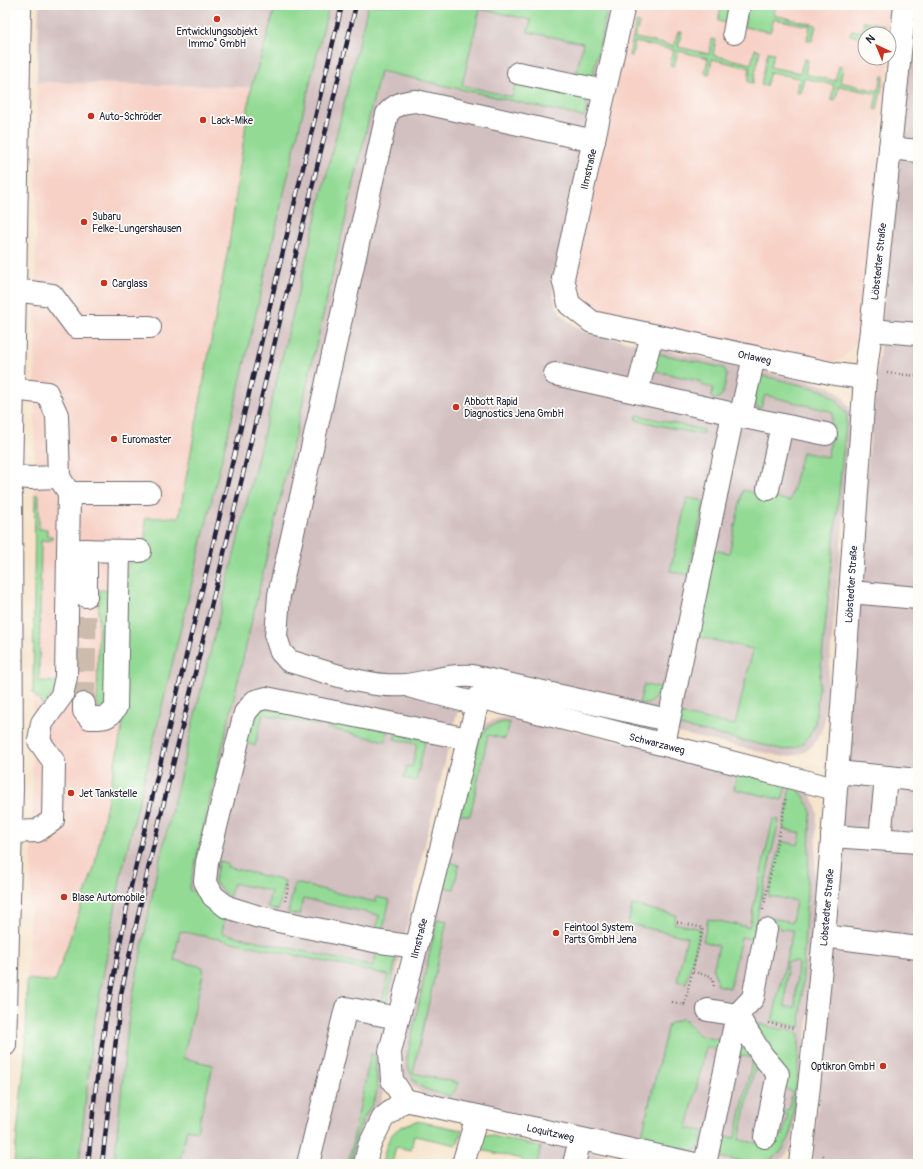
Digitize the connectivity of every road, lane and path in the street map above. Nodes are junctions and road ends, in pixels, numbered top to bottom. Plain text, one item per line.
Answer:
1 (20, 5) edge
2 (624, 5) edge
3 (739, 5) edge
4 (905, 5) edge
5 (734, 33) dead end
6 (518, 73) dead end
7 (605, 91) junction
8 (594, 141) junction
9 (890, 148) junction
10 (918, 151) edge
11 (16, 290) junction
12 (592, 322) joint
13 (150, 327) dead end
14 (871, 330) junction
15 (652, 334) junction
16 (918, 334) edge
17 (747, 355) junction
18 (556, 374) dead end
19 (918, 376) edge
20 (865, 378) junction
21 (13, 389) junction
22 (637, 392) junction
23 (733, 414) junction
24 (782, 425) junction
25 (826, 434) dead end
26 (8, 477) edge
27 (64, 485) junction
28 (768, 489) dead end
29 (149, 493) dead end
30 (77, 550) junction
31 (850, 592) junction
32 (86, 596) tunnel mouth
33 (918, 598) edge
34 (405, 685) junction
35 (478, 701) junction
36 (84, 704) tunnel mouth
37 (668, 720) junction
38 (11, 739) junction
39 (468, 739) junction
40 (39, 741) junction
41 (663, 745) junction
42 (886, 777) junction
43 (836, 780) junction
44 (918, 780) edge
45 (786, 795) dead end
46 (11, 832) junction
47 (832, 836) junction
48 (880, 839) junction
49 (918, 842) edge
50 (677, 922) dead end
51 (766, 930) joint
52 (824, 936) junction
53 (416, 947) junction
54 (918, 948) edge
55 (693, 972) junction
56 (684, 1005) dead end
57 (708, 1010) joint
58 (737, 1014) junction
59 (398, 1018) junction
60 (798, 1029) dead end
61 (5, 1045) edge
62 (405, 1100) junction
63 (477, 1116) junction
64 (765, 1136) dead end
65 (580, 1139) junction
66 (308, 1164) edge
67 (365, 1164) edge
68 (463, 1164) edge
69 (574, 1164) edge
70 (696, 1164) edge
71 (705, 1164) edge
72 (800, 1164) edge

1 - 11 street
2 - 7 street, Ilmstraße
3 - 5 street
4 - 9 street, Löbstedter Straße
6 - 7 street
7 - 8 street, Ilmstraße
8 - 12 street, Ilmstraße
8 - 34 street
9 - 10 street
9 - 14 street, Löbstedter Straße
11 - 13 street
11 - 21 street
12 - 15 street, Orlaweg
14 - 16 street
14 - 20 street, Löbstedter Straße
15 - 17 street, Orlaweg
15 - 22 street
17 - 20 street, Orlaweg
17 - 23 street
18 - 22 street
19 - 20 path
20 - 31 street, Löbstedter Straße
21 - 26 street
21 - 27 street
22 - 23 street
23 - 24 street
23 - 37 street
24 - 25 street
24 - 28 street
26 - 27 street
26 - 38 street
27 - 29 street
27 - 30 street
30 - 32 street
30 - 36 street
30 - 40 street
31 - 33 street
31 - 43 street, Löbstedter Straße
34 - 35 street, Schwarzaweg
34 - 37 street
35 - 39 street, Ilmstraße
35 - 41 street, Schwarzaweg
37 - 41 street
38 - 40 street
38 - 46 street
39 - 53 street, Ilmstraße
39 - 53 street
40 - 46 street
41 - 43 street, Schwarzaweg
42 - 43 street, Schwarzaweg
42 - 44 street, Schwarzaweg
42 - 48 street
43 - 47 street, Löbstedter Straße
45 - 51 path
46 - 61 street
47 - 48 street
47 - 52 street, Löbstedter Straße
48 - 49 street
50 - 55 path
51 - 58 street
52 - 54 street
52 - 72 street, Löbstedter Straße
53 - 59 street, Ilmstraße
55 - 56 path
55 - 57 path
57 - 58 street
58 - 60 path
58 - 64 street
58 - 71 street
59 - 62 street, Ilmstraße
59 - 66 street
62 - 63 street, Loquitzweg
62 - 67 street
63 - 65 street, Loquitzweg
63 - 68 street
65 - 69 street
65 - 70 street, Loquitzweg

